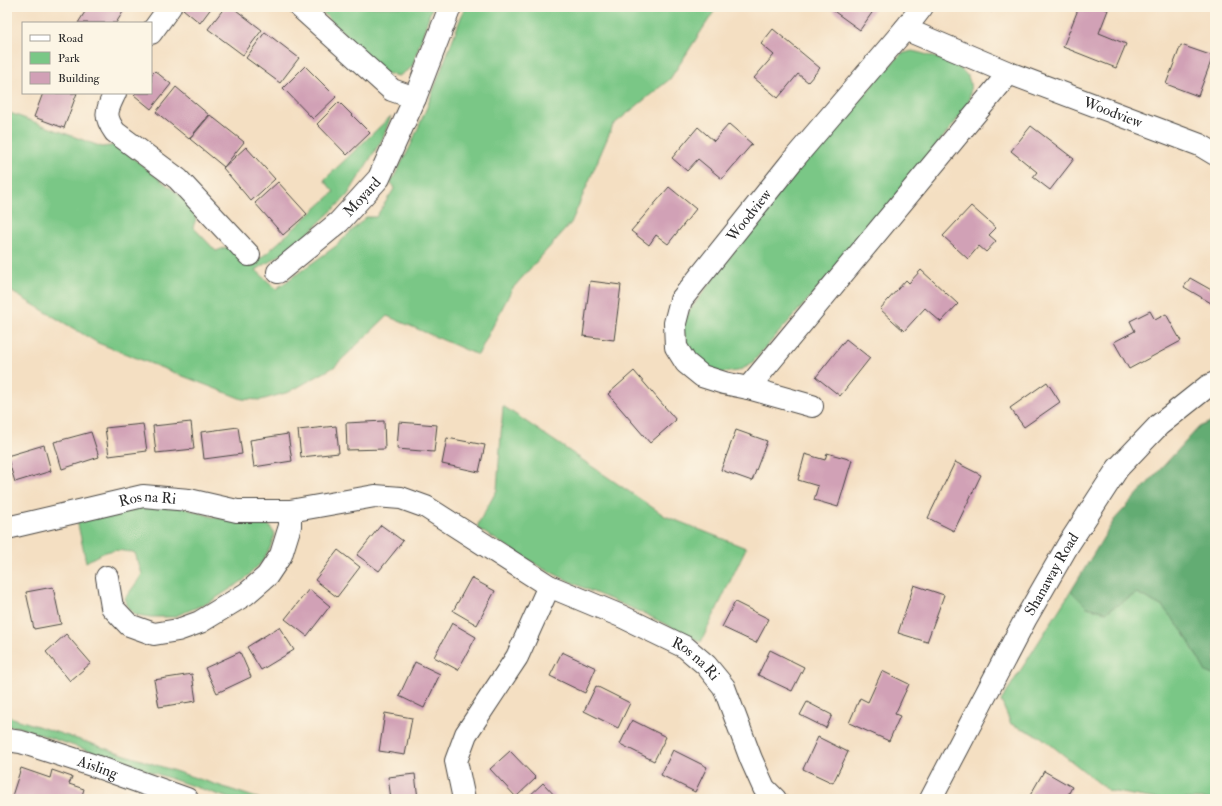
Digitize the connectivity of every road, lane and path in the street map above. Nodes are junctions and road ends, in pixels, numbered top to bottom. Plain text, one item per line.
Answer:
1 (170, 7) edge
2 (300, 7) edge
3 (450, 7) edge
4 (922, 7) edge
5 (905, 29) junction
6 (152, 33) edge
7 (1009, 72) junction
8 (115, 94) edge
9 (415, 98) junction
10 (1215, 154) edge
11 (249, 255) dead end
12 (278, 272) dead end
13 (1215, 383) edge
14 (748, 388) junction
15 (812, 406) dead end
16 (290, 511) junction
17 (7, 528) edge
18 (107, 577) dead end
19 (549, 586) junction
20 (7, 740) edge
21 (188, 799) edge
22 (464, 799) edge
23 (775, 799) edge
24 (931, 799) edge

1 - 6 street
2 - 9 street
3 - 9 street, Moyard
4 - 5 street, Woodview
5 - 7 street, Woodview
5 - 14 street, Woodview
7 - 10 street, Woodview
7 - 14 street
8 - 11 street
9 - 12 street, Moyard
13 - 24 street, Shanaway Road
14 - 15 street, Woodview
16 - 17 street, Ros na Ri
16 - 18 street
16 - 19 street, Ros na Ri
19 - 22 street
19 - 23 street, Ros na Ri
20 - 21 street, Aisling

